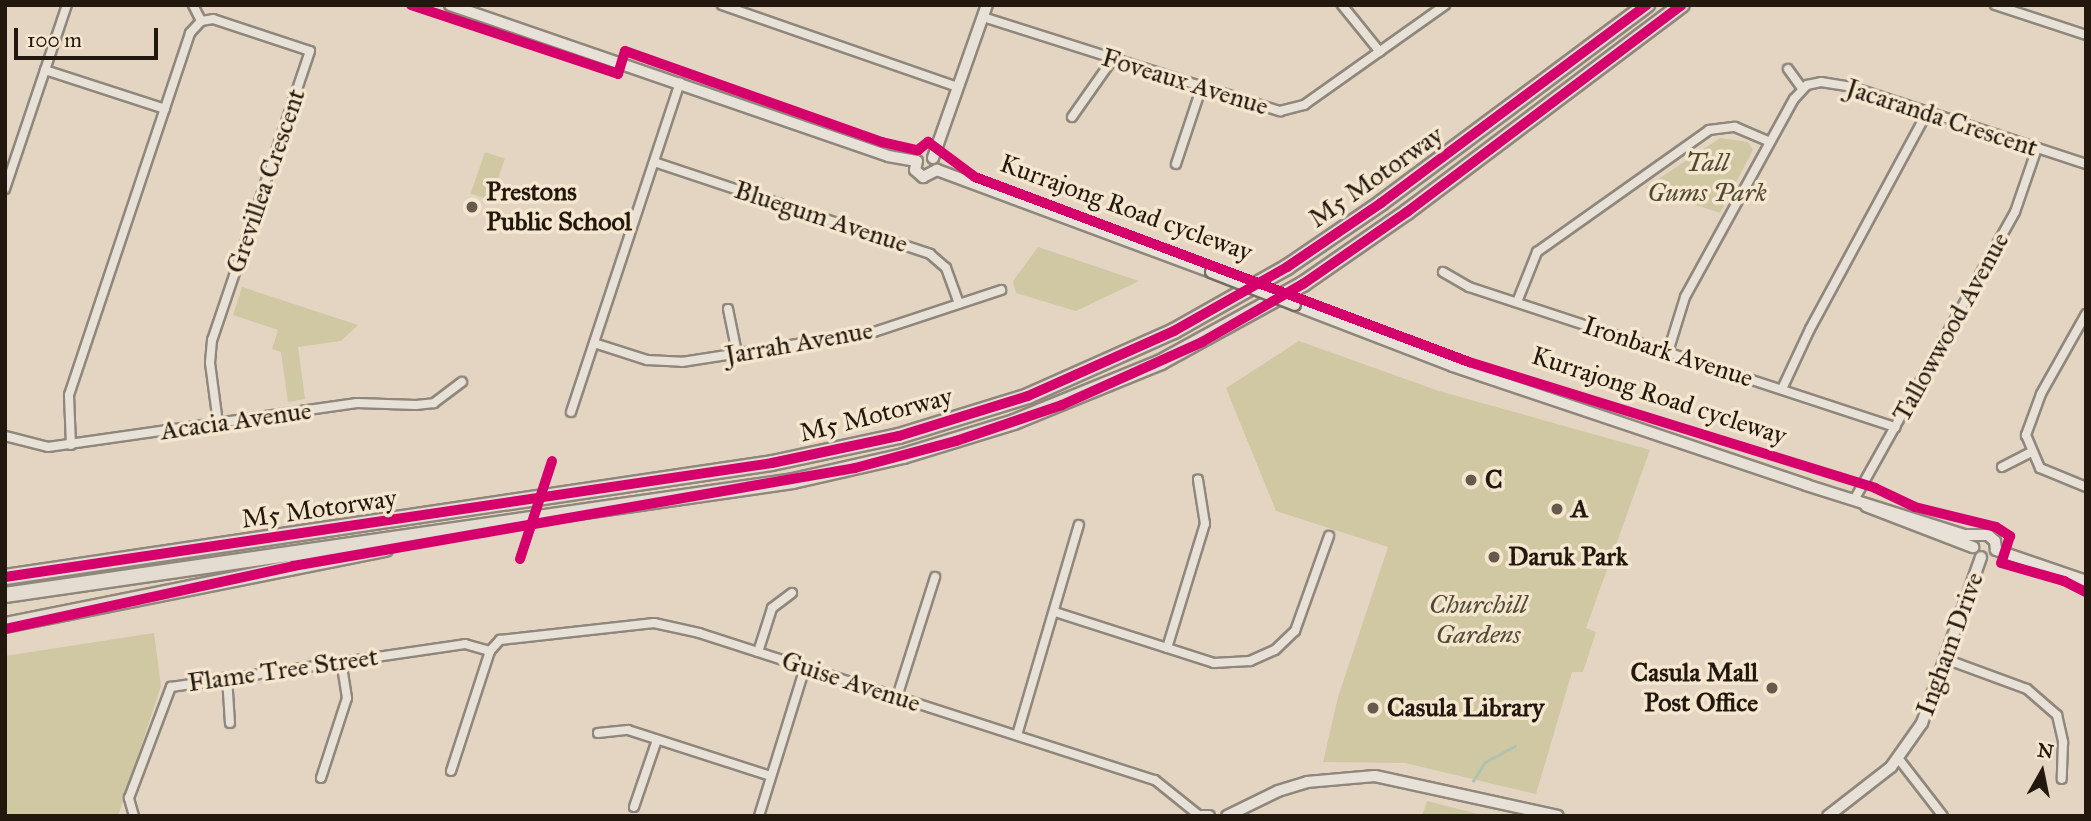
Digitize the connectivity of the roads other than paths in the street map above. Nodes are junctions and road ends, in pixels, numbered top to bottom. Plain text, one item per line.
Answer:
1 (67, 5) edge
2 (193, 5) edge
3 (450, 5) edge
4 (722, 5) edge
5 (987, 5) edge
6 (1342, 5) edge
7 (1445, 5) edge
8 (1647, 5) edge
9 (1682, 5) edge
10 (1995, 5) edge
11 (983, 17) junction
12 (201, 21) junction
13 (2086, 35) edge
14 (1380, 52) junction
15 (1112, 61) junction
16 (1788, 69) dead end
17 (46, 70) junction
18 (680, 83) junction
19 (958, 87) junction
20 (1801, 88) junction
21 (1201, 89) junction
22 (165, 109) junction
23 (1927, 113) junction
24 (1072, 117) dead end
25 (1770, 142) junction
26 (2037, 148) junction
27 (933, 158) junction
28 (916, 161) junction
29 (654, 162) junction
30 (1176, 164) dead end
31 (2086, 164) edge
32 (937, 170) junction
33 (8, 171) edge
34 (5, 190) edge
35 (1443, 272) dead end
36 (1001, 290) dead end
37 (1517, 302) junction
38 (959, 304) junction
39 (728, 309) dead end
40 (2086, 314) edge
41 (594, 343) junction
42 (1668, 352) junction
43 (737, 353) junction
44 (463, 382) dead end
45 (1782, 389) junction
46 (571, 412) dead end
47 (218, 423) junction
48 (1896, 427) junction
49 (5, 436) edge
50 (71, 445) junction
51 (2030, 453) junction
52 (2002, 467) dead end
53 (1199, 480) dead end
54 (2086, 487) edge
55 (1854, 500) junction
56 (576, 514) junction
57 (1079, 525) dead end
58 (1329, 536) dead end
59 (1975, 542) junction
60 (1996, 550) junction
61 (1982, 557) junction
62 (5, 577) edge
63 (935, 578) dead end
64 (2086, 581) edge
65 (792, 593) dead end
66 (5, 595) edge
67 (1055, 612) junction
68 (5, 627) edge
69 (1167, 648) junction
70 (490, 651) junction
71 (758, 652) junction
72 (1948, 660) junction
73 (341, 661) junction
74 (805, 667) junction
75 (227, 677) junction
76 (897, 697) junction
77 (230, 723) dead end
78 (598, 733) dead end
79 (1017, 735) junction
80 (657, 740) junction
81 (1898, 758) junction
82 (451, 771) dead end
83 (770, 776) junction
84 (321, 778) dead end
85 (2062, 779) dead end
86 (634, 807) dead end
87 (134, 816) edge
88 (759, 816) edge
89 (1201, 816) edge
90 (1209, 816) edge
91 (1227, 816) edge
92 (1558, 816) edge
93 (1828, 816) edge
94 (1943, 816) edge

1 - 17 street
2 - 12 street
3 - 18 main road
4 - 19 street
5 - 11 main road
6 - 14 street
7 - 14 street, Foveaux Avenue
8 - 62 highway, M5 Motorway
9 - 56 highway, M5 Motorway
10 - 13 street
11 - 15 street, Foveaux Avenue
11 - 19 main road
12 - 22 street
12 - 47 street, Grevillea Crescent
14 - 21 street, Foveaux Avenue
15 - 21 street, Foveaux Avenue
15 - 24 street
16 - 20 street
17 - 22 street
17 - 33 street
18 - 28 main road
18 - 29 street
19 - 27 main road
20 - 23 street, Jacaranda Crescent
20 - 25 street
21 - 30 street
22 - 50 street
23 - 26 street, Jacaranda Crescent
23 - 45 street
25 - 37 street
25 - 42 street
26 - 31 street, Jacaranda Crescent
26 - 48 street, Tallowwood Avenue
27 - 28 main road
27 - 32 main road
28 - 32 main road
29 - 38 street, Bluegum Avenue
29 - 41 street
32 - 55 main road, bridge
33 - 34 street
35 - 37 street, Ironbark Avenue
36 - 38 street, Jarrah Avenue
37 - 42 street, Ironbark Avenue
38 - 43 street, Jarrah Avenue
39 - 43 street
40 - 51 street
41 - 43 street, Jarrah Avenue
41 - 46 street
42 - 45 street, Ironbark Avenue
44 - 47 street, Acacia Avenue
45 - 48 street, Ironbark Avenue
47 - 50 street, Acacia Avenue
48 - 55 street, Tallowwood Avenue
49 - 50 street, Acacia Avenue
51 - 52 street
51 - 54 street
53 - 69 street
55 - 59 main road
56 - 66 highway, M5 Motorway
56 - 68 highway
57 - 67 street
58 - 69 street
59 - 60 main road
59 - 61 main road
60 - 61 main road
60 - 64 main road
61 - 72 main road, Ingham Drive
63 - 76 street
65 - 71 street
67 - 69 street
67 - 79 street
70 - 71 street, Guise Avenue
70 - 73 street, Flame Tree Street
70 - 82 street
71 - 74 street, Guise Avenue
72 - 81 main road, Ingham Drive
72 - 85 street
73 - 75 street, Flame Tree Street
73 - 84 street
74 - 76 street, Guise Avenue
74 - 83 street
75 - 77 street
75 - 87 street, Flame Tree Street
76 - 79 street, Guise Avenue
78 - 80 street
79 - 89 street, Guise Avenue
80 - 83 street
80 - 86 street
81 - 93 main road, Ingham Drive
81 - 94 street
83 - 88 street
89 - 90 main road
91 - 92 main road

